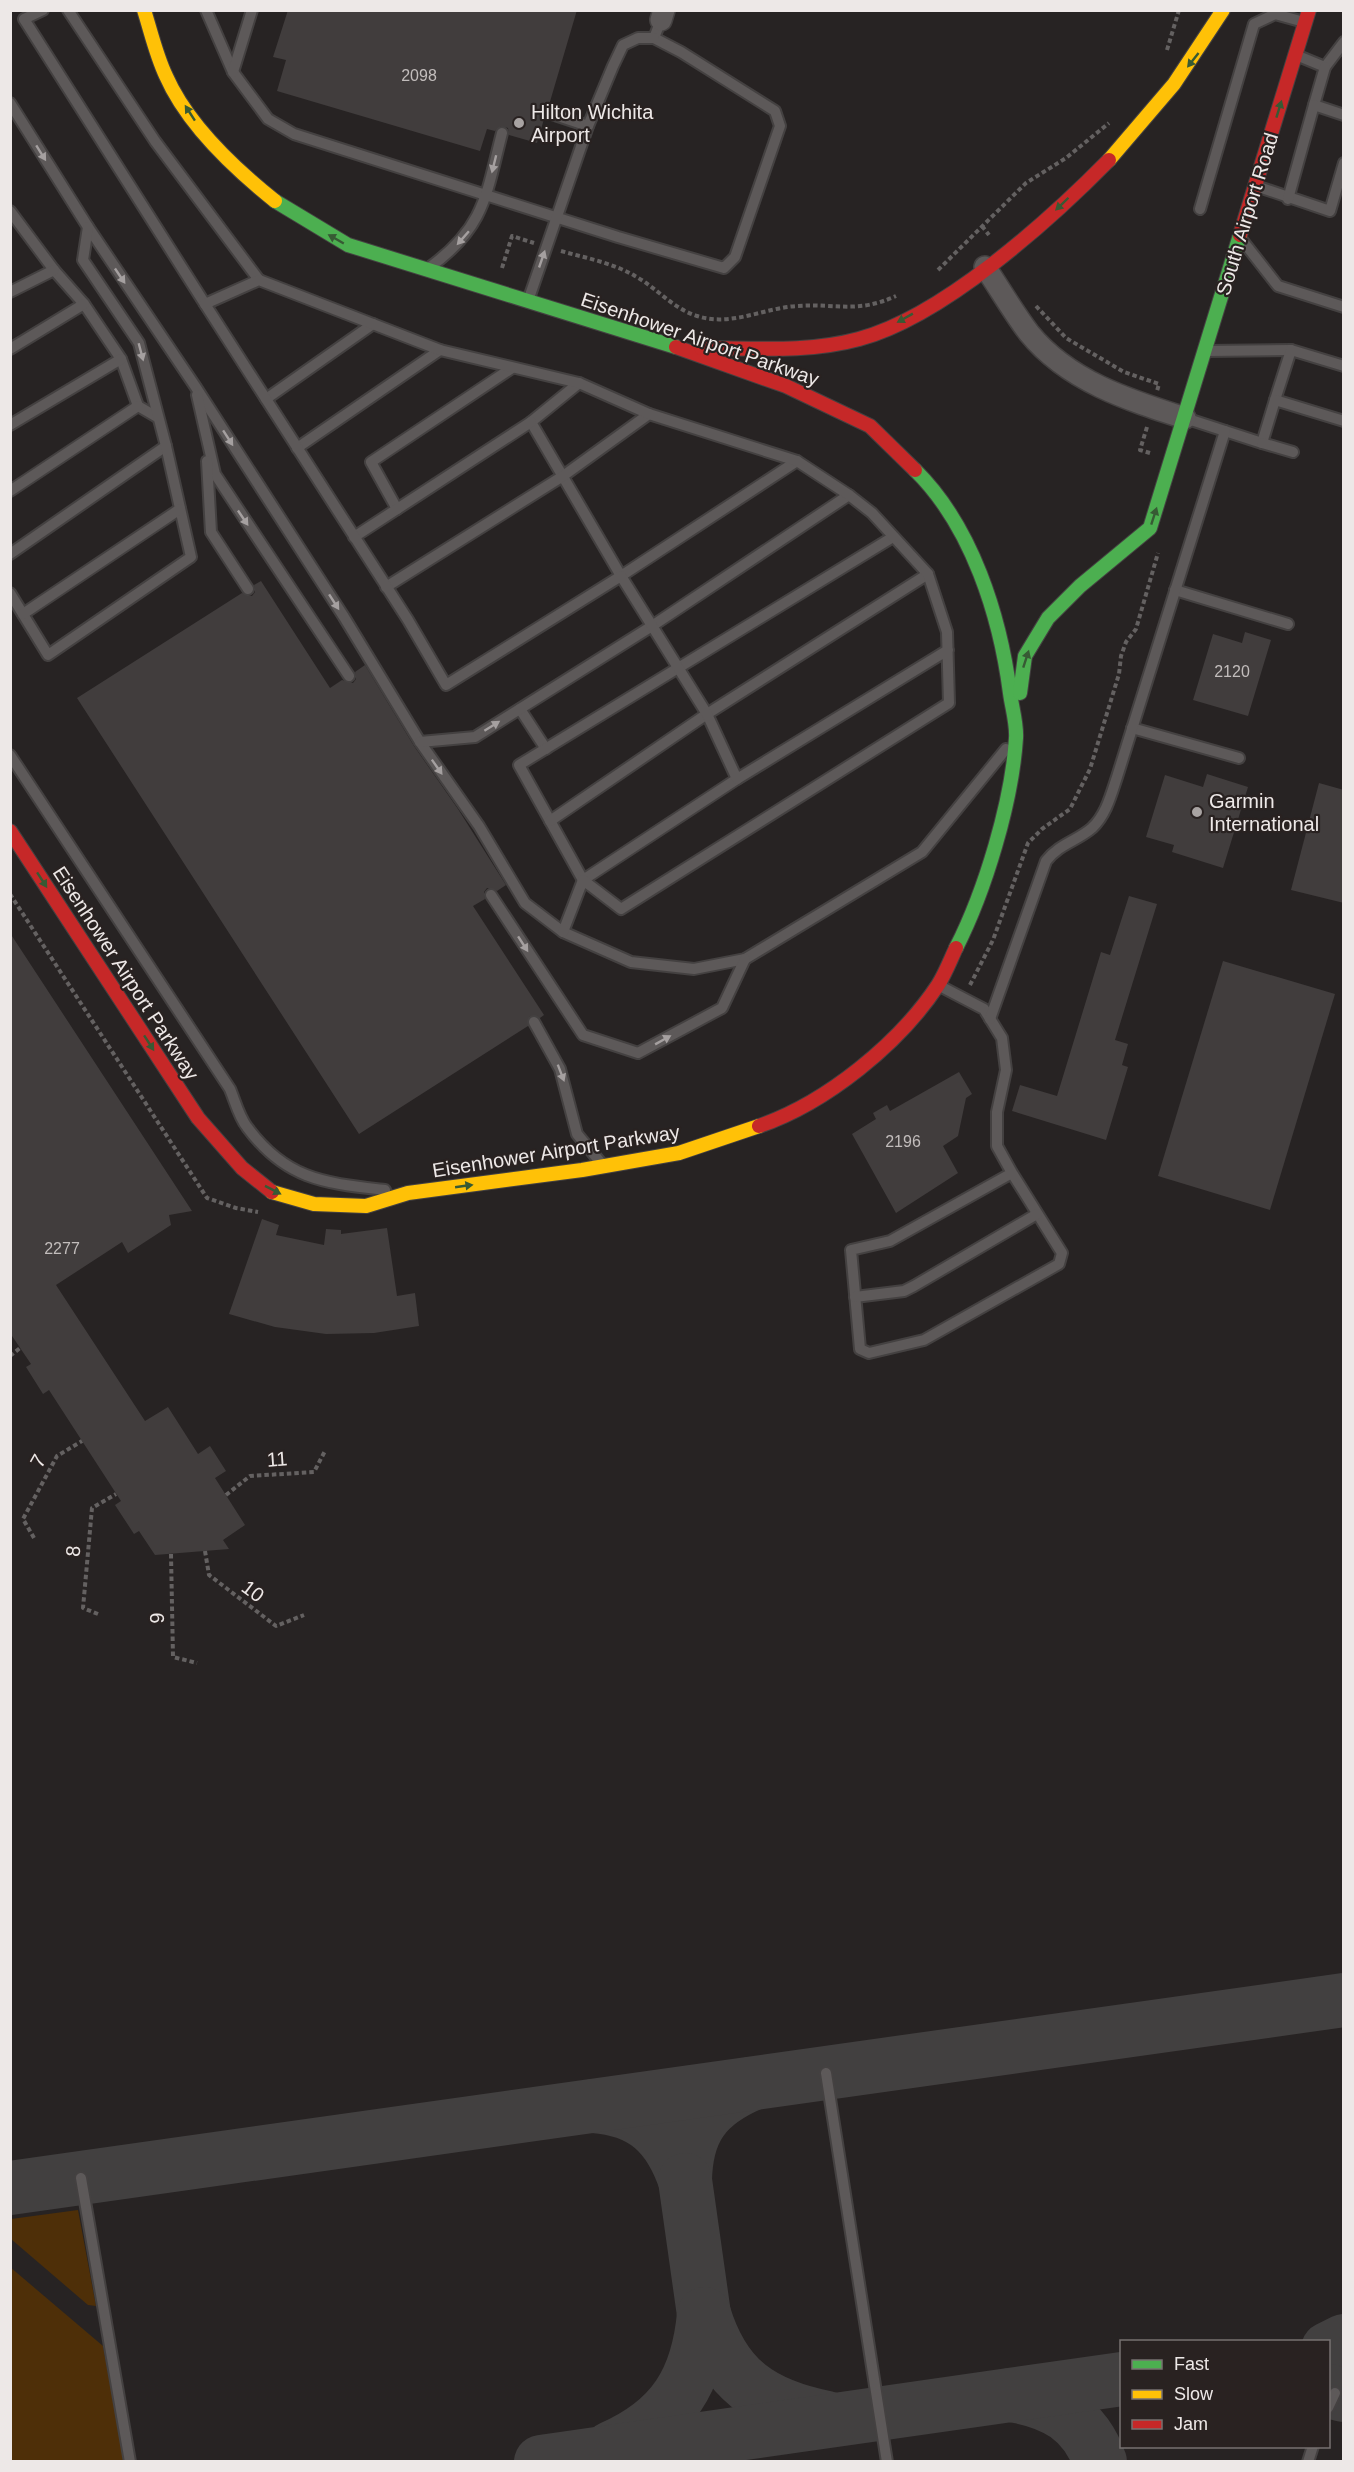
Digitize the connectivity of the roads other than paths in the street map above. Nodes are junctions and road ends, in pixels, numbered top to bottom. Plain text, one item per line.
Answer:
1 (44, 10) edge
2 (68, 10) edge
3 (144, 10) edge
4 (206, 10) edge
5 (252, 10) edge
6 (1223, 10) edge
7 (1307, 17) edge
8 (659, 23) edge
9 (1344, 42) edge
10 (1295, 55) junction
11 (1324, 67) junction
12 (233, 72) junction
13 (10, 103) edge
14 (1314, 105) junction
15 (546, 112) dead end
16 (1344, 115) edge
17 (588, 126) junction
18 (502, 133) dead end
19 (1344, 163) edge
20 (1255, 186) junction
21 (486, 195) junction
22 (1288, 199) junction
23 (1200, 209) dead end
24 (10, 211) edge
25 (556, 216) junction
26 (88, 227) junction
27 (1240, 237) junction
28 (985, 267) junction
29 (54, 270) junction
30 (425, 271) junction
31 (259, 280) junction
32 (10, 292) edge
33 (528, 301) junction
34 (84, 304) junction
35 (205, 304) junction
36 (1344, 307) edge
37 (373, 324) junction
38 (10, 349) edge
39 (681, 349) junction
40 (440, 350) junction
41 (1291, 350) junction
42 (1205, 351) junction
43 (121, 359) junction
44 (1344, 366) edge
45 (512, 368) junction
46 (579, 383) junction
47 (195, 386) junction
48 (266, 399) junction
49 (1275, 400) junction
50 (138, 406) junction
51 (649, 414) junction
52 (157, 417) junction
53 (1185, 418) junction
54 (531, 422) junction
55 (1344, 422) edge
56 (10, 425) edge
57 (204, 428) junction
58 (1224, 431) junction
59 (1262, 443) junction
60 (166, 446) junction
61 (297, 448) junction
62 (1293, 452) dead end
63 (797, 461) junction
64 (563, 476) junction
65 (10, 491) edge
66 (849, 495) junction
67 (180, 509) junction
68 (397, 509) junction
69 (354, 537) junction
70 (893, 537) junction
71 (10, 554) edge
72 (928, 574) junction
73 (621, 576) junction
74 (386, 587) junction
75 (248, 589) dead end
76 (1175, 590) junction
77 (10, 593) edge
78 (23, 614) junction
79 (1288, 624) dead end
80 (652, 626) junction
81 (948, 650) junction
82 (679, 669) junction
83 (348, 676) dead end
84 (520, 709) junction
85 (707, 714) junction
86 (1132, 728) junction
87 (1016, 737) junction
88 (420, 742) junction
89 (546, 749) junction
90 (10, 755) edge
91 (1239, 758) dead end
92 (737, 779) junction
93 (550, 821) junction
94 (10, 831) edge
95 (583, 880) junction
96 (491, 895) dead end
97 (563, 932) junction
98 (745, 959) junction
99 (938, 985) junction
100 (990, 1019) junction
101 (534, 1022) dead end
102 (604, 1166) junction
103 (1012, 1173) junction
104 (408, 1193) junction
105 (1037, 1214) junction
106 (855, 1297) junction
107 (826, 2073) dead end
108 (81, 2178) dead end
109 (1335, 2393) dead end
110 (1330, 2406) edge
111 (130, 2462) edge
112 (887, 2462) edge

1 - 35 lane
2 - 31 lane
30 -> 3 main road, Eisenhower Airport Parkway
4 - 12 lane
5 - 12 lane
6 -> 28 main road
7 - 10 main road, South Airport Road
7 - 23 lane
8 - 17 lane
8 - 25 lane
9 - 11 lane
10 - 11 lane
20 -> 10 main road, South Airport Road
11 - 14 lane
12 - 21 lane
13 -> 26 lane
14 - 16 lane
14 - 22 lane
15 - 17 lane
17 - 25 lane
18 -> 21 lane
19 - 22 lane
20 - 22 lane
20 - 27 main road, South Airport Road
21 - 25 lane
21 -> 30 lane
24 - 29 lane
33 -> 25 lane
26 -> 47 lane
26 -> 52 lane
27 - 36 lane
27 - 42 main road, South Airport Road
28 -> 39 main road
28 - 53 street
29 - 32 lane
29 - 34 lane
30 - 33 main road, Eisenhower Airport Parkway
31 - 35 lane
31 - 37 lane
33 - 39 main road, Eisenhower Airport Parkway
34 - 38 lane
34 - 43 lane
35 - 48 lane
37 - 40 lane
37 - 48 lane
39 - 87 main road, Eisenhower Airport Parkway
40 - 45 lane
40 - 61 lane
41 - 42 lane
41 - 44 lane
41 - 49 lane
42 - 53 main road, South Airport Road
43 - 50 lane
43 - 56 lane
45 - 46 lane
45 - 68 lane
46 - 51 lane
46 - 54 lane
47 - 57 lane
47 -> 88 lane
48 - 61 lane
49 - 55 lane
49 - 59 lane
50 - 52 lane
50 - 65 lane
51 - 63 lane
51 - 64 lane
52 - 60 lane
53 - 58 lane
87 -> 53 main road, South Airport Road
54 - 64 lane
54 - 68 lane
57 - 75 lane
57 -> 83 lane
58 - 59 lane
58 - 76 lane
59 - 62 lane
60 - 67 lane
60 - 71 lane
61 - 69 lane
63 - 66 lane
63 - 73 lane
64 - 73 lane
64 - 74 lane
66 - 70 lane
66 - 80 lane
67 - 78 lane
67 - 78 lane
68 - 69 lane
69 - 74 lane
70 - 72 lane
70 - 82 lane
72 - 81 lane
72 - 85 lane
73 - 74 lane
73 - 80 lane
76 - 79 lane
76 - 86 lane
77 - 78 lane
80 - 82 lane
80 - 84 lane
81 - 92 lane
81 - 95 lane
82 - 85 lane
82 - 89 lane
88 -> 84 lane
84 - 89 lane
85 - 92 lane
85 - 93 lane
86 - 91 lane
86 - 100 lane
87 - 98 lane
87 - 99 main road, Eisenhower Airport Parkway
88 -> 97 lane
89 - 93 lane
90 - 104 lane
92 - 95 lane
93 - 95 lane
94 -> 104 main road, Eisenhower Airport Parkway
95 - 97 lane
96 -> 98 lane
97 - 98 lane
99 - 100 lane
99 - 102 main road, Eisenhower Airport Parkway
100 - 103 lane
101 -> 102 lane
104 -> 102 main road, Eisenhower Airport Parkway
103 - 105 lane
103 - 106 lane
105 - 106 lane
105 - 106 lane
107 - 112 lane
108 - 111 lane
109 - 110 lane

